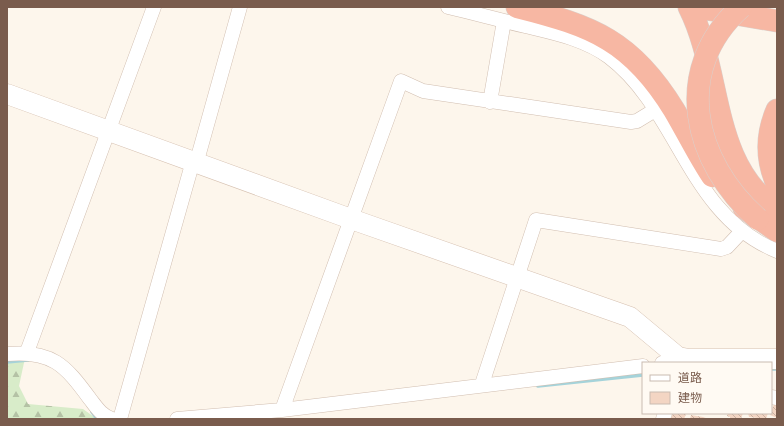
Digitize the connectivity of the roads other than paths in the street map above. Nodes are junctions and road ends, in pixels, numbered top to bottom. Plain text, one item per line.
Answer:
1 (154, 7) edge
2 (240, 7) edge
3 (448, 7) edge
4 (689, 7) edge
5 (695, 7) edge
6 (741, 7) edge
7 (510, 14) edge
8 (777, 21) edge
9 (7, 94) edge
10 (490, 102) junction
11 (655, 110) junction
12 (777, 110) edge
13 (108, 132) junction
14 (196, 163) junction
15 (777, 184) edge
16 (351, 219) junction
17 (759, 220) edge
18 (777, 231) edge
19 (777, 251) edge
20 (517, 278) junction
21 (27, 352) junction
22 (7, 354) edge
23 (777, 359) edge
24 (670, 360) edge
25 (642, 366) edge
26 (482, 384) junction
27 (282, 410) junction
28 (112, 419) edge
29 (120, 419) edge
30 (177, 419) edge

1 - 13 street
2 - 14 street
3 - 7 street
4 - 17 highway
5 - 8 highway
6 - 17 highway, bridge
7 - 10 street
7 - 11 street
7 - 17 highway, bridge
9 - 13 street
10 - 11 street
10 - 16 street
11 - 17 street
12 - 15 highway
13 - 14 street
13 - 21 street
14 - 16 street
14 - 29 street
16 - 20 street
16 - 27 street
17 - 18 highway
17 - 19 street
17 - 20 street
20 - 24 street
20 - 26 street
21 - 22 street
21 - 28 street
23 - 24 street
25 - 26 street
26 - 27 street
27 - 30 street

